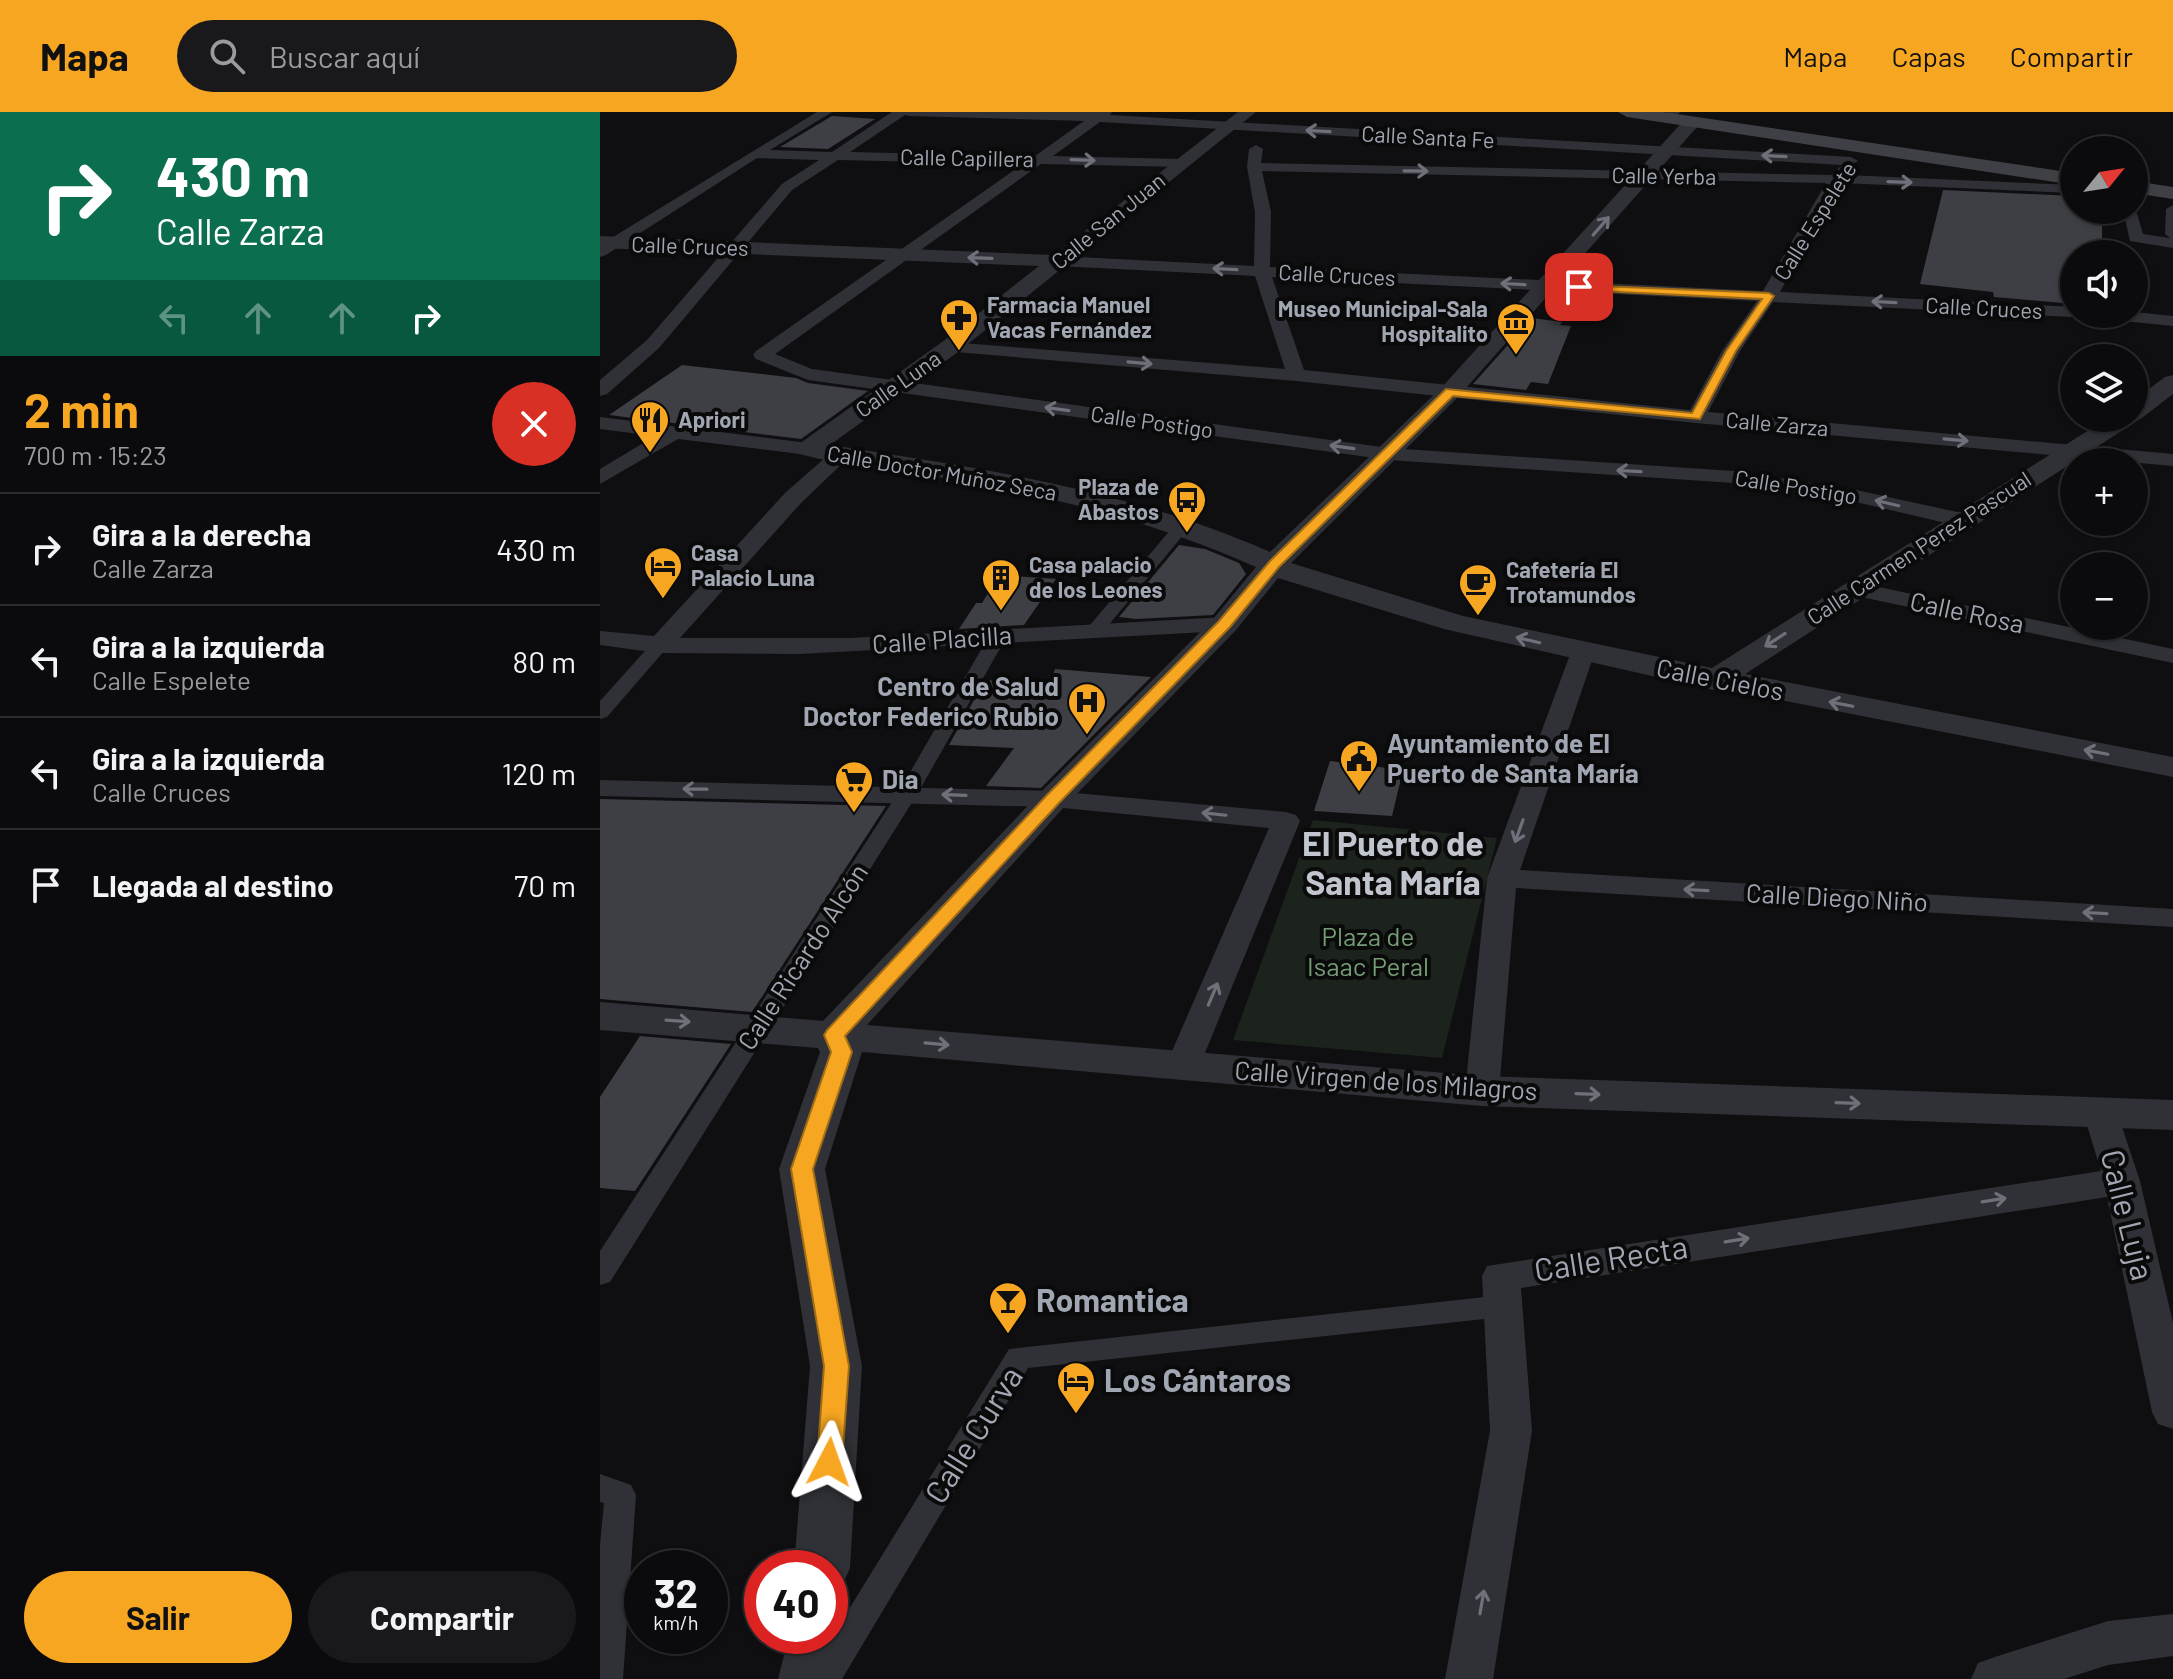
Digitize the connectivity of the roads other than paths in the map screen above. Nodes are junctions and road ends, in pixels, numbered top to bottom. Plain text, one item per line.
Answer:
1 (826, 112) edge
2 (901, 112) edge
3 (909, 112) edge
4 (1248, 112) edge
5 (1627, 112) edge
6 (1101, 115) edge
7 (1677, 115) edge
8 (1231, 127) junction
9 (1258, 127) junction
10 (1667, 150) junction
11 (754, 154) junction
12 (1856, 154) junction
13 (834, 156) junction
14 (1043, 159) junction
15 (1181, 163) junction
16 (1254, 167) junction
17 (2060, 168) edge
18 (1643, 176) junction
19 (2060, 177) edge
20 (1835, 179) junction
21 (2148, 181) edge
22 (2173, 184) edge
23 (2060, 188) edge
24 (2148, 189) edge
25 (2173, 193) edge
26 (2173, 209) edge
27 (2132, 224) edge
28 (2173, 233) edge
29 (605, 246) edge
30 (736, 247) junction
31 (903, 255) junction
32 (1058, 261) junction
33 (1262, 271) junction
34 (1547, 285) junction
35 (1769, 296) junction
36 (2060, 311) edge
37 (2148, 318) edge
38 (2173, 321) edge
39 (950, 347) junction
40 (1296, 375) junction
41 (2173, 382) edge
42 (893, 387) junction
43 (600, 390) edge
44 (1450, 392) junction
45 (2148, 401) edge
46 (1696, 417) junction
47 (600, 423) edge
48 (2103, 432) edge
49 (673, 433) junction
50 (2077, 448) edge
51 (808, 449) junction
52 (2060, 449) edge
53 (841, 454) junction
54 (1389, 454) junction
55 (2148, 457) edge
56 (2060, 459) edge
57 (2173, 460) edge
58 (604, 472) edge
59 (1963, 520) junction
60 (1183, 525) junction
61 (1274, 565) junction
62 (1855, 589) junction
63 (1225, 624) junction
64 (1096, 629) junction
65 (998, 636) junction
66 (600, 638) edge
67 (659, 646) junction
68 (1583, 652) junction
69 (2173, 656) edge
70 (1714, 680) junction
71 (600, 713) edge
72 (2173, 767) edge
73 (600, 788) edge
74 (908, 793) junction
75 (1053, 799) junction
76 (1502, 878) junction
77 (2173, 918) edge
78 (600, 1016) edge
79 (759, 1027) junction
80 (834, 1035) junction
81 (1183, 1065) junction
82 (1482, 1091) junction
83 (2100, 1112) junction
84 (2173, 1115) edge
85 (2122, 1181) junction
86 (600, 1274) edge
87 (1503, 1306) junction
88 (2173, 1412) edge
89 (600, 1488) edge
90 (823, 1550) edge
91 (2173, 1635) edge
92 (814, 1654) edge
93 (606, 1679) edge
94 (808, 1679) edge
95 (823, 1679) edge
96 (1469, 1679) edge
97 (1995, 1679) edge

1 - 11 street
2 - 13 street
3 - 6 street, Calle Santa Fe
4 - 8 street, Calle San Juan
5 - 7 main road
6 - 8 street, Calle Santa Fe
6 - 14 street, Calle Postigo
7 - 10 street
7 - 12 main road
7 - 17 main road
8 - 9 street, Calle Santa Fe
8 - 15 street, Calle San Juan
10 -> 9 street, Calle Santa Fe
9 - 16 street
12 -> 10 street, Calle Santa Fe
10 - 18 street
11 - 13 street, Calle Capillera
11 - 29 street
12 - 19 main road
12 - 20 street, Calle Espelete
13 - 14 street, Calle Capillera
13 - 30 street
14 -> 15 street, Calle Capillera
14 - 31 street, Calle Postigo
15 - 32 street, Calle San Juan
16 -> 18 street, Calle Yerba
16 - 33 street
18 - 20 street, Calle Yerba
34 -> 18 street
20 -> 23 street, Calle Yerba
20 - 35 street, Calle Espelete
21 - 22 main road
24 - 25 main road
26 - 28 street
27 - 28 street
29 - 30 street, Calle Cruces
30 - 31 street, Calle Cruces
30 - 43 street
32 -> 31 street, Calle Cruces
31 - 42 street, Calle Postigo
33 -> 32 street, Calle Cruces
32 - 39 street, Calle San Juan
34 -> 33 street, Calle Cruces
33 - 40 street
34 - 35 street, Calle Cruces
34 - 44 street
36 -> 35 street, Calle Cruces
35 - 46 street, Calle Espelete
37 - 38 street
39 -> 40 street, Calle Zarza
39 - 42 street, Calle Luna
40 - 44 street, Calle Zarza
41 - 45 street
42 - 51 street, Calle Luna
54 -> 42 street, Calle Postigo
44 - 46 street, Calle Zarza
44 - 54 street
46 -> 52 street, Calle Zarza
47 - 49 street, Calle Doctor Muñoz Seca
48 - 50 street, Calle Carmen Perez Pascual
49 - 51 street, Calle Doctor Muñoz Seca
49 - 58 street
51 - 53 street, Calle Doctor Muñoz Seca
53 - 60 street, Calle Doctor Muñoz Seca
53 - 67 street
59 -> 54 street, Calle Postigo
54 - 61 street
55 - 57 street, Calle Zarza
56 - 59 street, Calle Carmen Perez Pascual
59 - 62 street, Calle Carmen Perez Pascual
60 - 61 street, Calle Doctor Muñoz Seca
60 - 64 street
61 - 63 street
68 -> 61 street, Calle Cielos
62 - 69 street, Calle Rosa
62 -> 70 street, Calle Carmen Perez Pascual
63 - 64 street, Calle Placilla
63 - 75 street
64 - 65 street, Calle Placilla
65 - 67 street, Calle Placilla
65 - 74 street, Calle Ricardo Alcón
66 - 67 street, Calle Placilla
67 - 71 street
68 - 70 street, Calle Cielos
68 -> 76 street
72 -> 70 street, Calle Cielos
74 -> 73 street
75 -> 74 street
74 - 79 street, Calle Ricardo Alcón
75 - 80 street
81 -> 75 street
77 -> 76 street, Calle Diego Niño
76 - 82 street
78 -> 79 street, Calle Virgen de los Milagros
79 - 80 street, Calle Virgen de los Milagros
79 - 86 street, Calle Ricardo Alcón
80 -> 81 street, Calle Virgen de los Milagros
80 - 90 street
81 - 82 street, Calle Virgen de los Milagros
82 -> 83 street, Calle Virgen de los Milagros
83 - 84 street, Calle Virgen de los Milagros
83 - 85 street, Calle Luja
87 -> 85 street, Calle Recta
85 - 88 street, Calle Luja
87 - 95 street, Calle Curva
96 -> 87 street, Calle Recta
89 - 93 street
91 - 97 street
92 - 94 street

